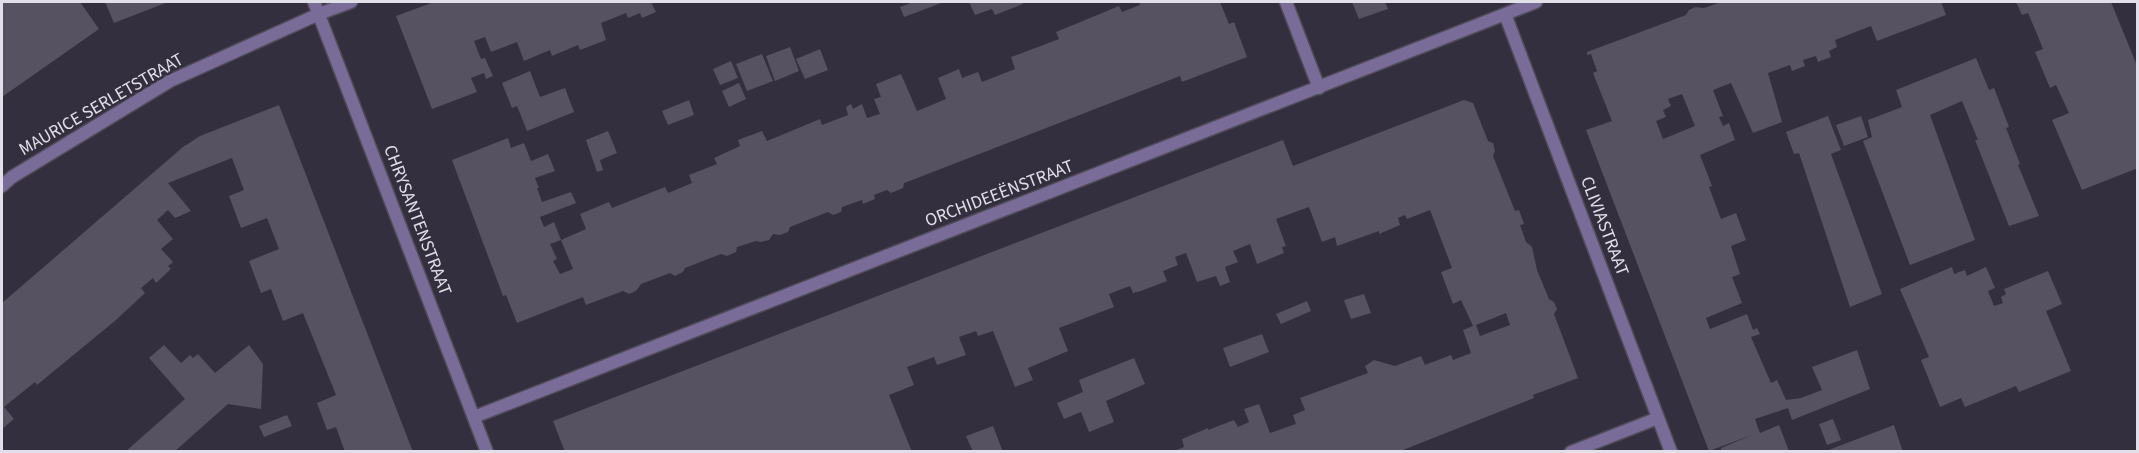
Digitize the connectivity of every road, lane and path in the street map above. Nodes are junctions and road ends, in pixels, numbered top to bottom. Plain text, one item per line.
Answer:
1 (351, 2) edge
2 (1286, 2) edge
3 (1536, 2) edge
4 (317, 8) edge
5 (1505, 14) junction
6 (1319, 88) junction
7 (2, 186) edge
8 (474, 417) junction
9 (1658, 418) junction
10 (487, 452) edge
11 (1571, 452) edge
12 (1671, 452) edge

1 - 4 street, MAURICE SERLETSTRAAT
2 - 6 street
3 - 5 street, ORCHIDEEËNSTRAAT
4 - 7 street, MAURICE SERLETSTRAAT
4 - 8 street, CHRYSANTENSTRAAT
5 - 6 street, ORCHIDEEËNSTRAAT
5 - 9 street, CLIVIASTRAAT
6 - 8 street, ORCHIDEEËNSTRAAT
8 - 10 street, CHRYSANTENSTRAAT
9 - 11 street
9 - 12 street, CLIVIASTRAAT

